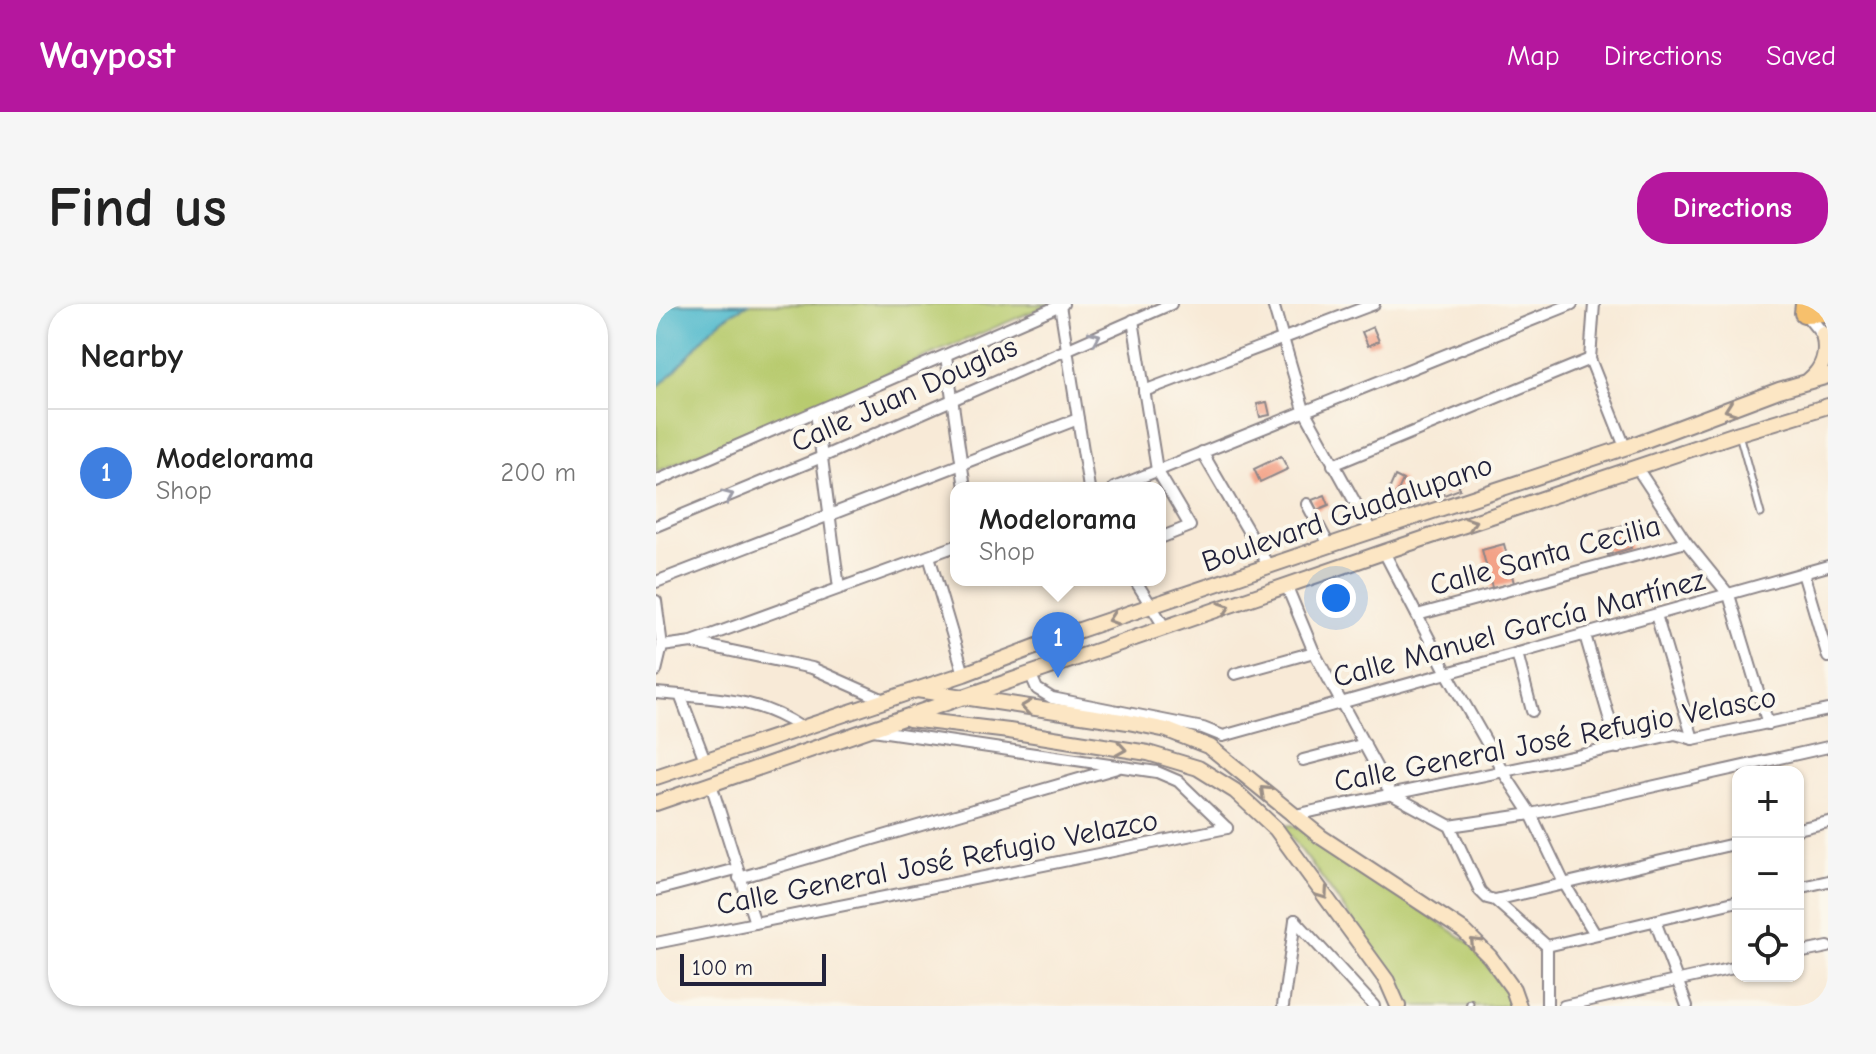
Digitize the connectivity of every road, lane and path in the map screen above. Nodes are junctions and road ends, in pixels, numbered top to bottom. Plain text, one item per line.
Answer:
1 (1171, 304) edge
2 (1273, 304) edge
3 (1374, 304) edge
4 (1572, 304) edge
5 (1594, 304) edge
6 (1062, 305) edge
7 (1816, 316) edge
8 (1133, 320) junction
9 (1283, 341) junction
10 (1067, 349) junction
11 (946, 356) junction
12 (1590, 359) junction
13 (1828, 376) edge
14 (1804, 384) junction
15 (1144, 391) junction
16 (953, 400) junction
17 (1828, 406) edge
18 (1304, 410) junction
19 (816, 412) junction
20 (1078, 419) junction
21 (1739, 433) junction
22 (1625, 447) junction
23 (1202, 452) junction
24 (822, 457) junction
25 (962, 463) junction
26 (1333, 465) junction
27 (1637, 468) junction
28 (1157, 470) junction
29 (656, 481) edge
30 (964, 482) edge
31 (1088, 482) edge
32 (1128, 482) edge
33 (1164, 482) edge
34 (1166, 485) edge
35 (1307, 504) dead end
36 (1761, 514) dead end
37 (829, 517) junction
38 (656, 526) edge
39 (1371, 531) junction
40 (1166, 536) edge
41 (1686, 542) junction
42 (1329, 545) junction
43 (950, 548) edge
44 (1384, 552) junction
45 (929, 556) junction
46 (1828, 566) edge
47 (1269, 567) junction
48 (1803, 573) junction
49 (656, 582) edge
50 (1139, 586) edge
51 (1287, 587) junction
52 (839, 588) junction
53 (1729, 595) junction
54 (656, 601) edge
55 (1151, 607) junction
56 (1417, 615) junction
57 (1656, 615) junction
58 (1165, 628) junction
59 (1077, 631) junction
60 (1585, 635) junction
61 (692, 642) junction
62 (662, 646) junction
63 (1314, 652) junction
64 (1517, 653) junction
65 (1828, 657) edge
66 (656, 671) edge
67 (1030, 673) junction
68 (1447, 673) junction
69 (964, 674) junction
70 (1235, 674) dead end
71 (913, 690) junction
72 (656, 693) edge
73 (680, 695) junction
74 (967, 698) junction
75 (1052, 698) junction
76 (884, 700) junction
77 (947, 700) junction
78 (1342, 702) junction
79 (1828, 710) edge
80 (1532, 711) dead end
81 (1073, 714) junction
82 (905, 718) junction
83 (1768, 724) junction
84 (946, 725) junction
85 (802, 728) junction
86 (872, 730) junction
87 (1693, 739) junction
88 (1365, 744) junction
89 (1828, 747) edge
90 (1618, 748) junction
91 (1148, 753) junction
92 (705, 760) junction
93 (1303, 760) dead end
94 (1117, 768) junction
95 (1143, 770) junction
96 (1504, 773) junction
97 (656, 777) edge
98 (711, 784) junction
99 (1391, 794) junction
100 (656, 803) edge
101 (1531, 814) junction
102 (1292, 816) junction
103 (1828, 822) edge
104 (1450, 826) junction
105 (1804, 828) edge
106 (1732, 844) edge
107 (738, 873) junction
108 (1828, 881) edge
109 (1564, 883) junction
110 (1804, 887) edge
111 (656, 890) edge
112 (1495, 900) junction
113 (1732, 902) edge
114 (1655, 921) junction
115 (755, 923) junction
116 (1595, 934) junction
117 (656, 943) edge
118 (1547, 946) junction
119 (1828, 947) edge
120 (1804, 952) edge
121 (1732, 968) edge
122 (1677, 980) junction
123 (1283, 1006) edge
124 (1374, 1006) edge
125 (1398, 1006) edge
126 (1519, 1006) edge
127 (1547, 1006) edge
128 (1564, 1006) edge
129 (1687, 1006) edge

1 - 8 street, Calle Juan Douglas
2 - 9 street
3 - 9 street
4 - 18 street
5 - 12 street
6 - 10 street
6 - 11 street
7 - 14 main road
10 -> 8 street, Calle Juan Douglas
8 - 15 street
9 - 15 street
9 - 18 street
10 - 16 street, Calle Juan Douglas
10 - 20 street
11 - 16 street
11 - 19 street
12 - 22 street
12 - 26 street
13 - 14 main road, Boulevard Guadalupano
14 -> 22 main road, Boulevard Guadalupano
15 - 28 street
16 - 24 street, Calle Juan Douglas
16 - 25 street
17 - 21 main road, Boulevard Guadalupano
18 - 23 street
18 - 26 street
19 - 24 street
19 - 29 street
20 - 25 street
20 - 31 street
21 - 27 main road, Boulevard Guadalupano
21 - 36 lane
22 - 39 main road, Boulevard Guadalupano
23 - 28 street
23 - 47 street
24 - 37 street
38 -> 24 street, Calle Juan Douglas
25 - 30 street
25 - 37 street
26 - 39 street
27 - 41 street
44 -> 27 main road, Boulevard Guadalupano
28 - 32 street
28 - 33 street
34 - 40 street
35 - 42 street
37 - 49 street
37 - 52 street
39 - 42 main road, Boulevard Guadalupano
41 - 53 street
41 - 56 street, Calle Santa Cecilia
42 - 47 main road, Boulevard Guadalupano
43 - 45 street
44 - 51 main road, Boulevard Guadalupano
44 - 56 street
45 - 52 street
45 - 69 street
46 - 48 street, Calle Manuel García Martínez
47 - 55 main road, Boulevard Guadalupano
48 - 53 street, Calle Manuel García Martínez
48 - 65 street
50 - 55 street
58 -> 51 main road, Boulevard Guadalupano
51 - 63 street
52 - 61 street
53 - 57 street, Calle Manuel García Martínez
53 - 83 street
54 - 62 street
55 - 58 street
55 -> 59 main road, Boulevard Guadalupano
56 - 68 street
57 - 60 street, Calle Manuel García Martínez
57 - 87 street
58 - 67 main road, Boulevard Guadalupano
59 - 69 main road, Boulevard Guadalupano
59 - 77 main road
60 - 64 street, Calle Manuel García Martínez
60 - 90 street
61 - 62 street
61 - 76 street
62 - 66 street
63 - 70 street
63 - 78 street
64 - 68 street, Calle Manuel García Martínez
64 - 80 street
67 - 74 main road, Boulevard Guadalupano
67 - 75 street
68 - 78 street, Calle Manuel García Martínez
68 - 96 street
69 - 71 main road, Boulevard Guadalupano
71 - 76 main road, Boulevard Guadalupano
71 - 77 main road
72 - 73 street
73 - 85 street
73 - 92 street
74 - 77 main road
81 -> 74 main road
75 - 78 street, Calle Manuel García Martínez
75 - 81 main road
76 - 85 main road, Boulevard Guadalupano
77 - 82 main road
77 - 84 main road
78 - 88 street
79 - 83 street, Calle General José Refugio Velasco
102 -> 81 main road
82 - 84 main road
82 - 86 main road
83 - 87 street, Calle General José Refugio Velasco
84 -> 91 main road
85 - 92 main road, Boulevard Guadalupano
86 - 94 street
86 - 98 main road
87 - 90 street, Calle General José Refugio Velasco
88 - 93 street
88 - 99 street
89 - 101 street
90 - 96 street, Calle General José Refugio Velasco
91 - 95 street
91 -> 125 main road
92 - 97 main road, Boulevard Guadalupano
94 - 95 street
94 - 107 street
95 - 115 street, Calle General José Refugio Velazco
96 - 99 street, Calle General José Refugio Velasco
96 - 101 street
98 - 100 main road
98 - 107 street
99 - 102 street, Calle General José Refugio Velasco
99 - 104 street
101 - 104 street
101 - 109 street
126 -> 102 main road
103 - 105 street
104 - 112 street
106 - 109 street
107 - 111 street
107 - 115 street
108 - 110 street
109 - 112 street
109 - 116 street
112 - 118 street
113 - 114 street
114 - 116 street
114 - 122 street
115 - 117 street, Calle General José Refugio Velazco
116 - 118 street
118 - 127 street
119 - 120 street
121 - 122 street
122 - 128 street
122 - 129 street
123 - 124 street

